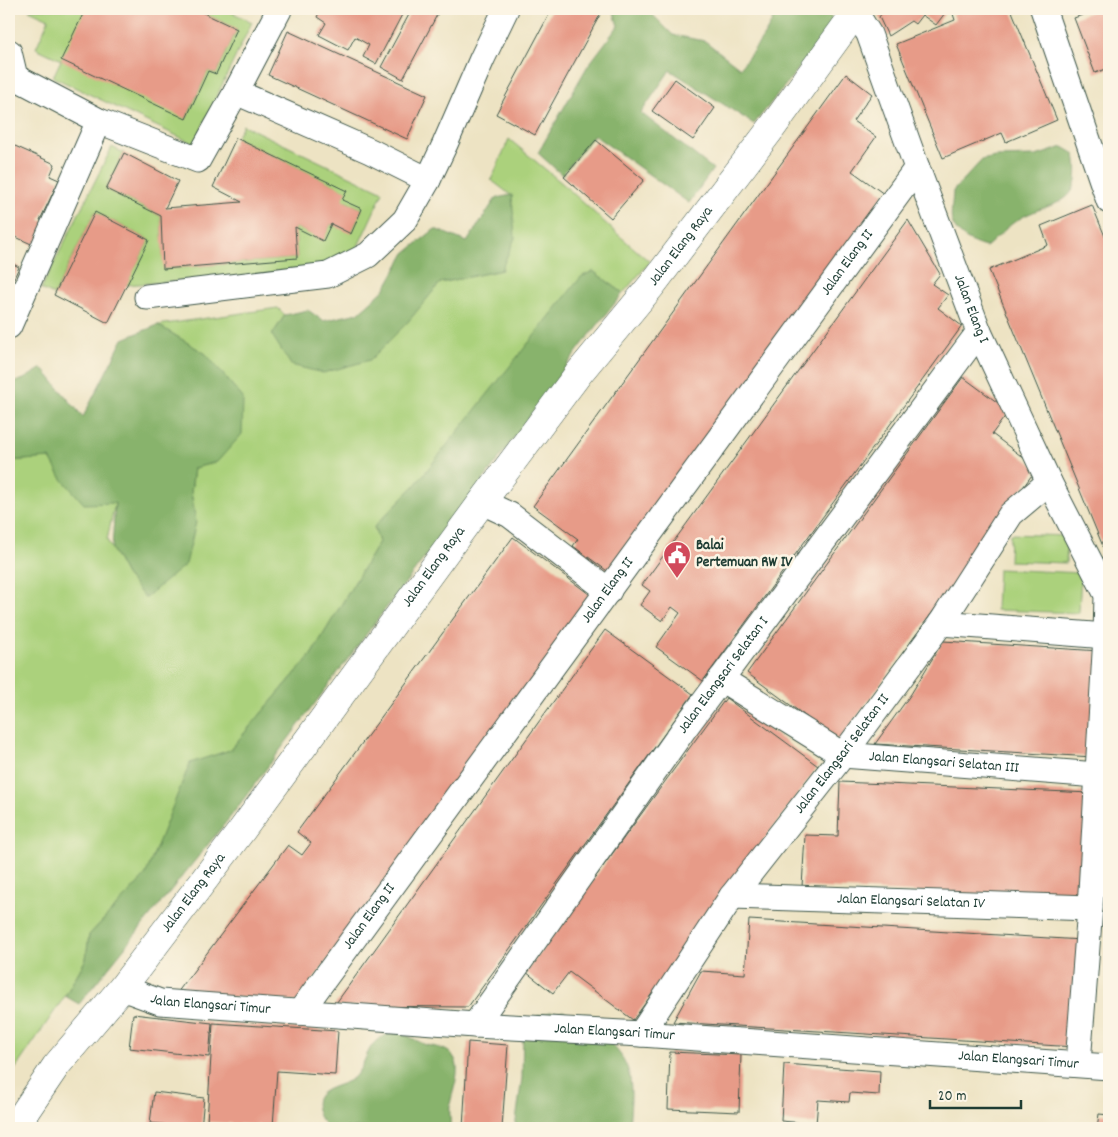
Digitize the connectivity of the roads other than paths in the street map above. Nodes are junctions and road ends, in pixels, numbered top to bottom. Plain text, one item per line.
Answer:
1 (276, 9) edge
2 (506, 9) edge
3 (1047, 10) edge
4 (857, 11) edge
5 (9, 52) edge
6 (236, 92) junction
7 (99, 121) junction
8 (1100, 147) edge
9 (917, 168) junction
10 (428, 180) junction
11 (1109, 201) edge
12 (147, 297) dead end
13 (9, 326) edge
14 (979, 332) junction
15 (1049, 482) junction
16 (482, 502) junction
17 (609, 590) junction
18 (1108, 594) edge
19 (941, 623) junction
20 (1106, 636) junction
21 (721, 679) junction
22 (843, 755) junction
23 (1097, 775) junction
24 (732, 896) junction
25 (1090, 908) junction
26 (122, 988) junction
27 (300, 1012) junction
28 (475, 1025) junction
29 (641, 1034) junction
30 (1078, 1064) junction
31 (1109, 1067) edge
32 (14, 1128) edge

1 - 6 street
2 - 10 street
3 - 8 street
4 - 9 street, Jalan Elang I
4 - 16 main road, Jalan Elang Raya
5 - 7 street
6 - 7 street
6 - 10 street
7 - 13 street
8 - 11 street
9 - 14 street, Jalan Elang I
9 - 17 street, Jalan Elang II
10 - 12 street
14 - 15 street, Jalan Elang I
14 - 21 street, Jalan Elangsari Selatan I
15 - 18 street, Jalan Elang I
15 - 19 street, Jalan Elangsari Selatan II
16 - 17 street
16 - 26 main road, Jalan Elang Raya
17 - 27 street, Jalan Elang II
18 - 20 street
19 - 20 street
19 - 22 street, Jalan Elangsari Selatan II
20 - 23 street
21 - 22 street, Jalan Elangsari Selatan III
21 - 28 street, Jalan Elangsari Selatan I
22 - 23 street, Jalan Elangsari Selatan III
22 - 24 street, Jalan Elangsari Selatan II
23 - 25 street
24 - 25 street, Jalan Elangsari Selatan IV
24 - 29 street, Jalan Elangsari Selatan II
25 - 30 street
26 - 27 street, Jalan Elangsari Timur
26 - 32 main road, Jalan Elang Raya
27 - 28 street, Jalan Elangsari Timur
28 - 29 street, Jalan Elangsari Timur
29 - 30 street, Jalan Elangsari Timur
30 - 31 street, Jalan Elangsari Timur

